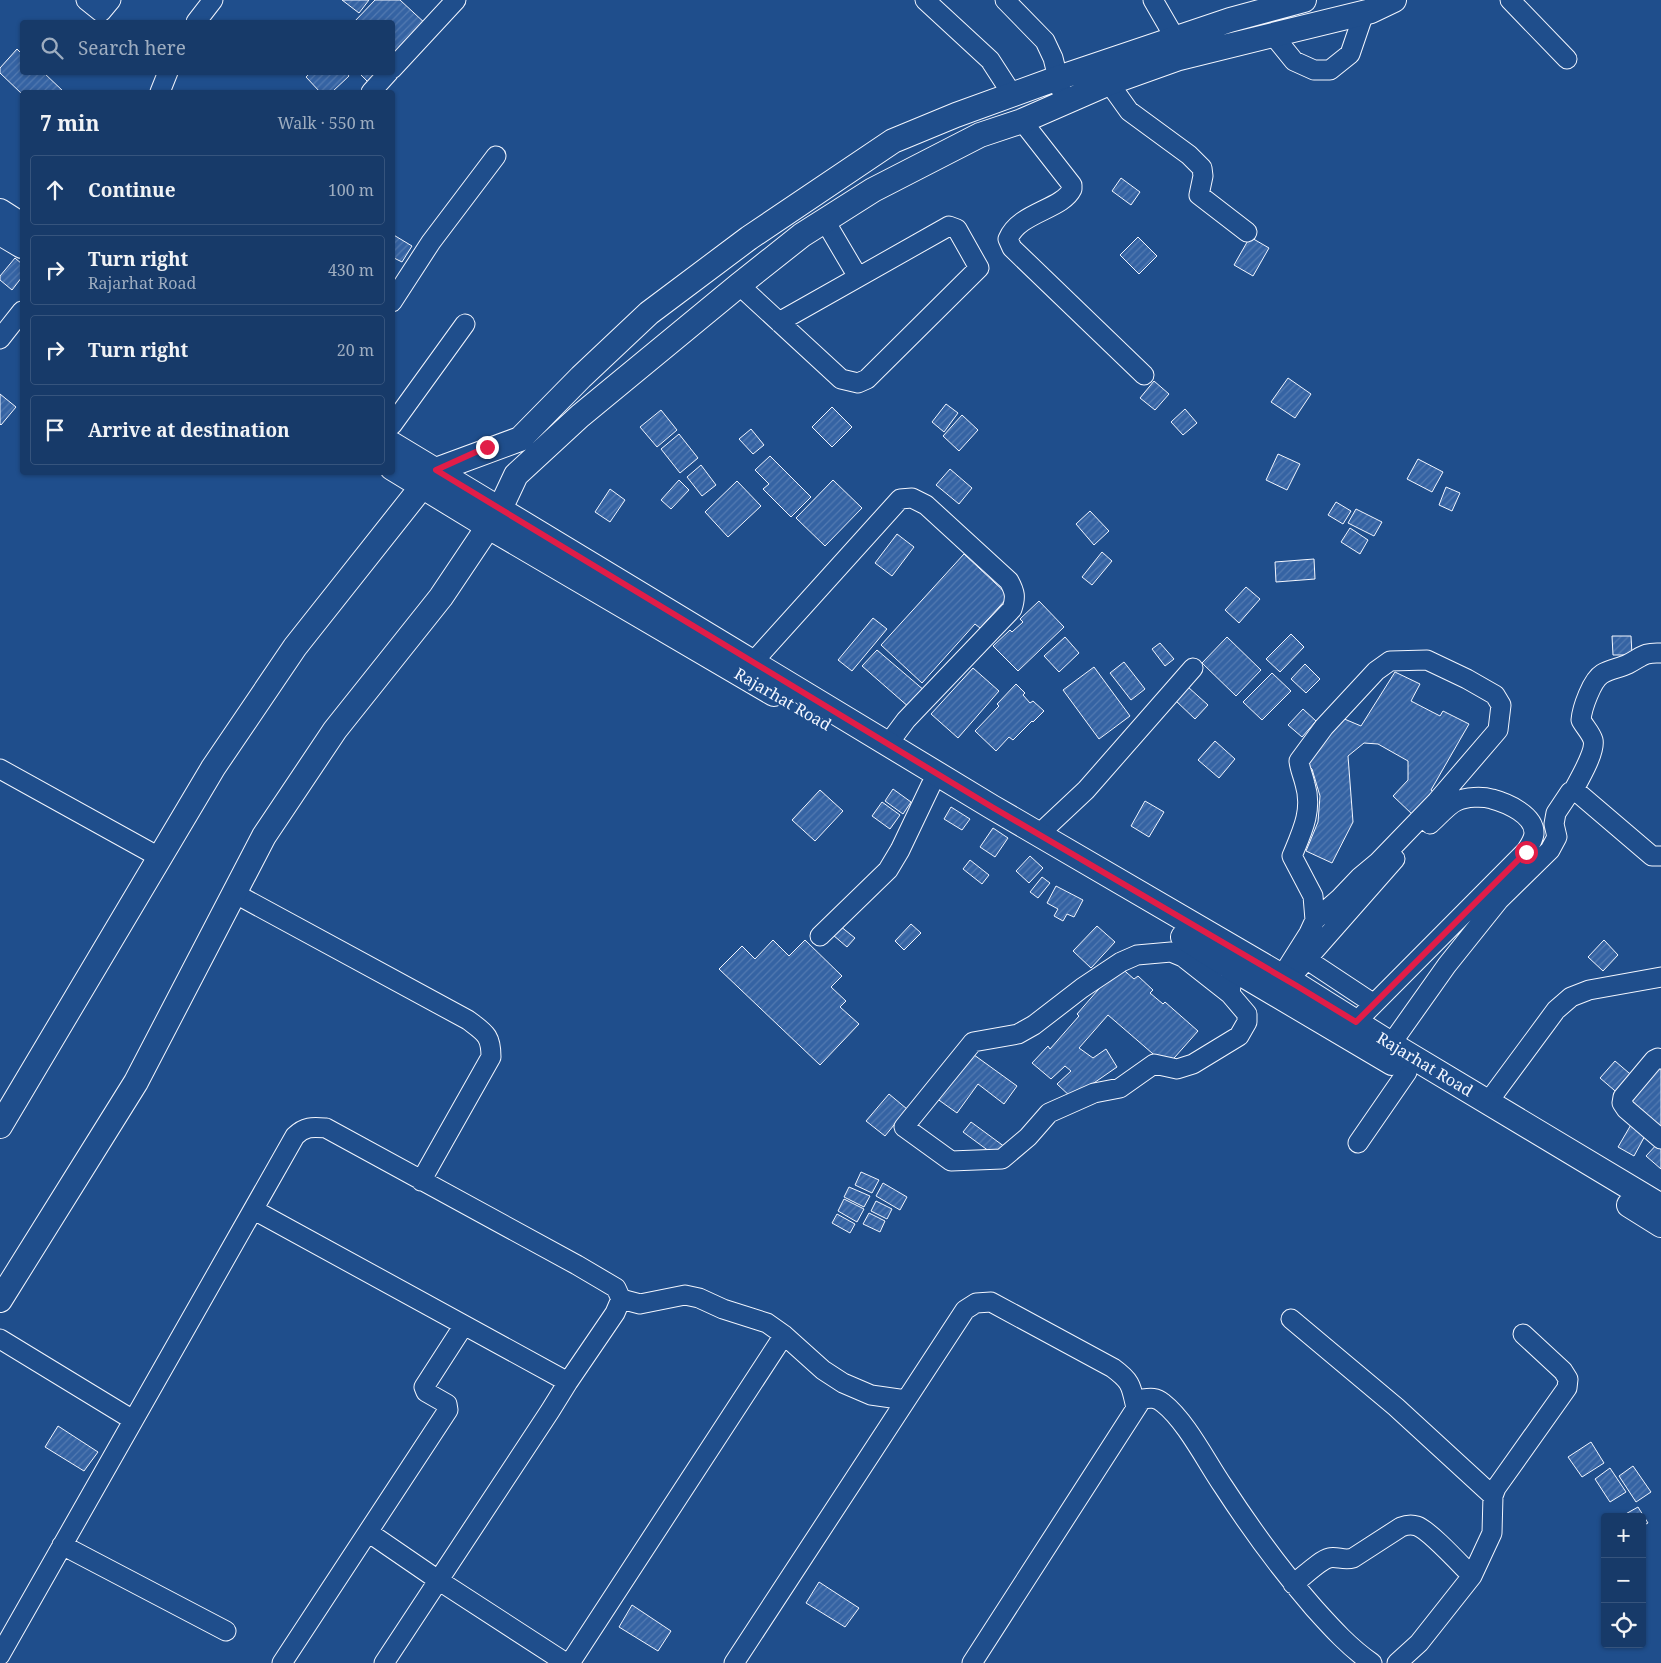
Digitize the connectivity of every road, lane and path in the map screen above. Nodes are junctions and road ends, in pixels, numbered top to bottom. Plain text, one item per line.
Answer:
1 (86, 0) edge
2 (111, 0) edge
3 (213, 0) edge
4 (456, 0) edge
5 (925, 0) edge
6 (1005, 0) edge
7 (1153, 0) edge
8 (1304, 0) edge
9 (1394, 0) edge
10 (1510, 0) edge
11 (1367, 8) edge
12 (198, 20) edge
13 (1273, 35) junction
14 (1175, 38) junction
15 (1567, 59) dead end
16 (395, 66) edge
17 (167, 75) edge
18 (386, 75) edge
19 (1058, 78) junction
20 (1109, 83) junction
21 (161, 90) edge
22 (373, 90) edge
23 (1012, 94) junction
24 (1065, 102) junction
25 (1022, 121) junction
26 (496, 156) dead end
27 (0, 211) edge
28 (825, 220) junction
29 (20, 224) edge
30 (1247, 232) dead end
31 (0, 233) edge
32 (20, 245) edge
33 (858, 277) junction
34 (739, 285) junction
35 (395, 298) edge
36 (20, 313) edge
37 (779, 322) junction
38 (465, 324) dead end
39 (0, 338) edge
40 (1144, 375) dead end
41 (395, 421) edge
42 (395, 447) edge
43 (395, 469) edge
44 (429, 478) junction
45 (493, 518) junction
46 (1661, 653) edge
47 (753, 662) junction
48 (1193, 668) dead end
49 (888, 744) junction
50 (0, 769) edge
51 (930, 786) junction
52 (1574, 791) junction
53 (1038, 835) junction
54 (1661, 856) edge
55 (159, 857) junction
56 (234, 893) junction
57 (1315, 920) junction
58 (820, 936) dead end
59 (1188, 950) junction
60 (1306, 959) junction
61 (1233, 970) junction
62 (1661, 977) edge
63 (1280, 983) junction
64 (1230, 994) junction
65 (1374, 1004) junction
66 (1356, 1022) junction
67 (1391, 1044) junction
68 (1661, 1059) edge
69 (1407, 1072) junction
70 (1488, 1102) junction
71 (0, 1126) edge
72 (1661, 1139) edge
73 (1358, 1142) dead end
74 (420, 1181) junction
75 (1661, 1206) edge
76 (254, 1210) junction
77 (1661, 1225) edge
78 (621, 1299) junction
79 (0, 1300) edge
80 (1291, 1319) dead end
81 (464, 1325) junction
82 (1523, 1334) dead end
83 (784, 1335) junction
84 (0, 1339) edge
85 (568, 1382) junction
86 (906, 1400) junction
87 (1136, 1408) junction
88 (134, 1420) junction
89 (1493, 1496) junction
90 (368, 1532) junction
91 (62, 1545) junction
92 (1472, 1576) junction
93 (438, 1580) junction
94 (1294, 1584) junction
95 (226, 1631) dead end
96 (0, 1656) edge
97 (12, 1663) edge
98 (282, 1663) edge
99 (384, 1663) edge
100 (566, 1663) edge
101 (570, 1663) edge
102 (734, 1663) edge
103 (972, 1663) edge
104 (1372, 1663) edge
105 (1396, 1663) edge

1 - 2 street
3 - 12 street
4 - 16 street
5 - 23 street
6 - 19 street
7 - 14 street
8 - 14 main road
9 - 11 main road
10 - 15 street
11 - 13 main road
11 - 13 street
13 - 20 main road
14 - 19 main road
17 - 21 street
18 - 22 street
19 - 23 main road
19 - 24 street
20 - 24 main road
20 - 30 street
23 - 44 main road
24 - 25 main road
25 - 28 main road
25 - 40 street
26 - 35 street
27 - 29 main road
28 - 33 street
28 - 34 main road
31 - 32 main road
33 - 37 street
33 - 37 street
34 - 37 street
34 - 45 main road
36 - 39 street
38 - 41 street
42 - 44 main road, Rajarhat Road
43 - 44 main road, Rajarhat Road
44 - 45 main road, Rajarhat Road
44 - 55 main road
45 - 47 main road, Rajarhat Road
45 - 51 main road, Rajarhat Road
45 - 56 main road
46 - 52 street
47 - 49 main road, Rajarhat Road
47 - 49 street
48 - 53 street
49 - 53 main road, Rajarhat Road
50 - 55 street
51 - 58 street
51 - 59 main road, Rajarhat Road
52 - 54 street
52 - 67 street
53 - 63 main road, Rajarhat Road
55 - 71 main road
56 - 74 street
56 - 79 main road
57 - 57 street
57 - 63 street
59 - 61 main road, Rajarhat Road
59 - 64 street
59 - 64 street
60 - 63 street
60 - 65 street
60 - 65 street
61 - 63 main road, Rajarhat Road
61 - 64 street
62 - 70 street
63 - 66 main road, Rajarhat Road
63 - 69 main road, Rajarhat Road
65 - 66 street
66 - 67 main road, Rajarhat Road
67 - 70 main road, Rajarhat Road
68 - 72 street
69 - 73 street
69 - 77 main road, Rajarhat Road
70 - 75 main road, Rajarhat Road
74 - 76 street
74 - 78 street
76 - 81 street
76 - 88 street
78 - 83 street
78 - 85 street
80 - 89 street
81 - 85 street
81 - 90 street
82 - 89 street
83 - 86 street
83 - 101 street
84 - 88 street
85 - 93 street
86 - 87 street
86 - 102 street
87 - 94 street
87 - 103 street
88 - 91 street
89 - 92 street
90 - 93 street
90 - 98 street
91 - 95 street
91 - 96 street
92 - 94 street
92 - 105 street
93 - 99 street
93 - 100 street
94 - 104 street
96 - 97 street

